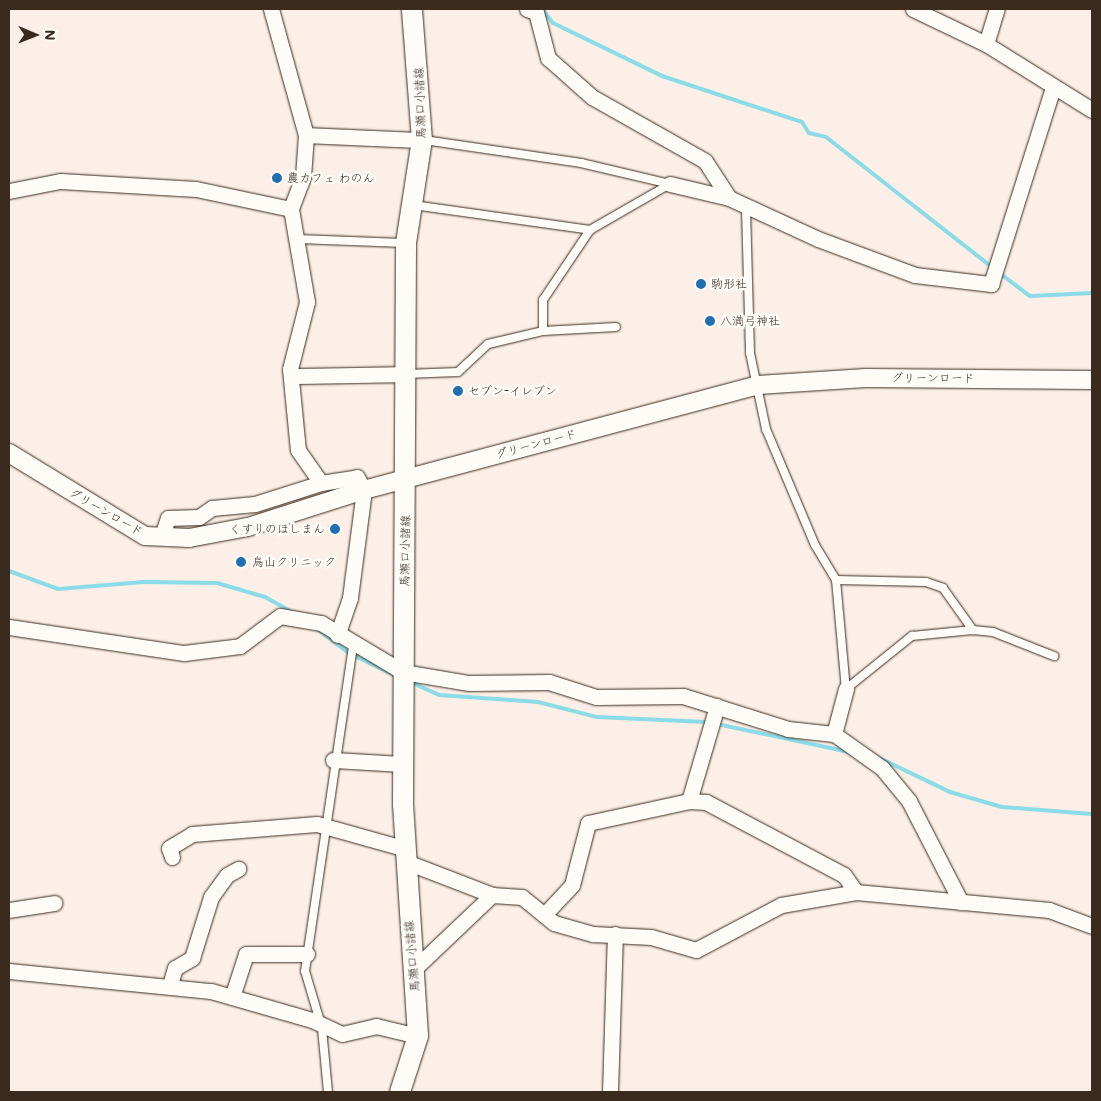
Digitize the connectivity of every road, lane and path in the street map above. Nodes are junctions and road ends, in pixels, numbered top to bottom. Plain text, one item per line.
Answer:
1 (271, 9) edge
2 (412, 9) edge
3 (527, 9) edge
4 (913, 9) edge
5 (997, 9) edge
6 (986, 44) junction
7 (1053, 86) junction
8 (1092, 110) edge
9 (306, 135) junction
10 (422, 140) junction
11 (670, 184) junction
12 (9, 191) edge
13 (729, 198) junction
14 (412, 204) junction
15 (291, 209) junction
16 (746, 209) junction
17 (590, 230) junction
18 (294, 239) junction
19 (406, 243) junction
20 (616, 327) dead end
21 (543, 331) junction
22 (404, 374) junction
23 (292, 376) junction
24 (1092, 380) edge
25 (758, 385) junction
26 (9, 452) edge
27 (406, 479) junction
28 (321, 482) junction
29 (364, 490) junction
30 (162, 536) junction
31 (836, 580) junction
32 (9, 627) edge
33 (973, 630) junction
34 (338, 635) junction
35 (353, 645) junction
36 (1054, 656) dead end
37 (403, 672) junction
38 (846, 689) junction
39 (717, 706) junction
40 (834, 734) junction
41 (333, 760) junction
42 (403, 764) junction
43 (689, 801) junction
44 (324, 826) junction
45 (403, 854) junction
46 (172, 857) dead end
47 (238, 869) dead end
48 (856, 892) junction
49 (492, 895) junction
50 (961, 902) junction
51 (54, 903) dead end
52 (9, 910) edge
53 (544, 915) junction
54 (1092, 926) edge
55 (615, 934) junction
56 (307, 954) junction
57 (414, 969) junction
58 (9, 971) edge
59 (170, 985) junction
60 (232, 998) junction
61 (322, 1028) junction
62 (418, 1036) junction
63 (328, 1092) edge
64 (400, 1092) edge
65 (610, 1092) edge

1 - 9 street
2 - 10 main road, 馬瀬口小諸線
3 - 13 street
4 - 6 street
5 - 6 street
6 - 7 street
7 - 8 street
7 - 16 street
9 - 10 street
9 - 15 street
10 - 11 lane
10 - 14 main road, 馬瀬口小諸線
11 - 13 street
11 - 17 lane
12 - 15 street
13 - 16 street
14 - 17 lane
14 - 19 main road, 馬瀬口小諸線
15 - 18 street
16 - 25 lane
17 - 21 lane
18 - 19 lane
18 - 23 street
19 - 22 main road, 馬瀬口小諸線
20 - 21 lane
21 - 22 lane
22 - 23 street
22 - 27 main road, 馬瀬口小諸線
23 - 28 street
24 - 25 street, グリーンロード
25 - 27 street, グリーンロード
25 - 31 lane
26 - 30 street, グリーンロード
27 - 29 street, グリーンロード
27 - 37 main road, 馬瀬口小諸線
28 - 29 street
28 - 30 street
29 - 30 street, グリーンロード
29 - 34 street
31 - 33 lane
31 - 38 lane
32 - 34 street
33 - 36 lane
33 - 38 lane
34 - 35 street
35 - 37 street
35 - 41 lane
37 - 39 street
37 - 42 main road, 馬瀬口小諸線
38 - 40 street
39 - 40 street
39 - 43 street
40 - 50 street
41 - 42 street
41 - 44 lane
42 - 45 main road, 馬瀬口小諸線
43 - 48 street
43 - 53 street
44 - 45 street
44 - 46 street
44 - 56 lane
45 - 49 street
45 - 57 main road, 馬瀬口小諸線
47 - 59 street
48 - 50 street
48 - 55 street
49 - 53 street
49 - 57 street
50 - 54 street
51 - 52 street
53 - 55 street
55 - 65 street
56 - 60 street
56 - 61 lane
57 - 62 main road, 馬瀬口小諸線
58 - 59 street
59 - 60 street
60 - 61 street
61 - 62 street
61 - 63 lane
62 - 64 main road, 馬瀬口小諸線

